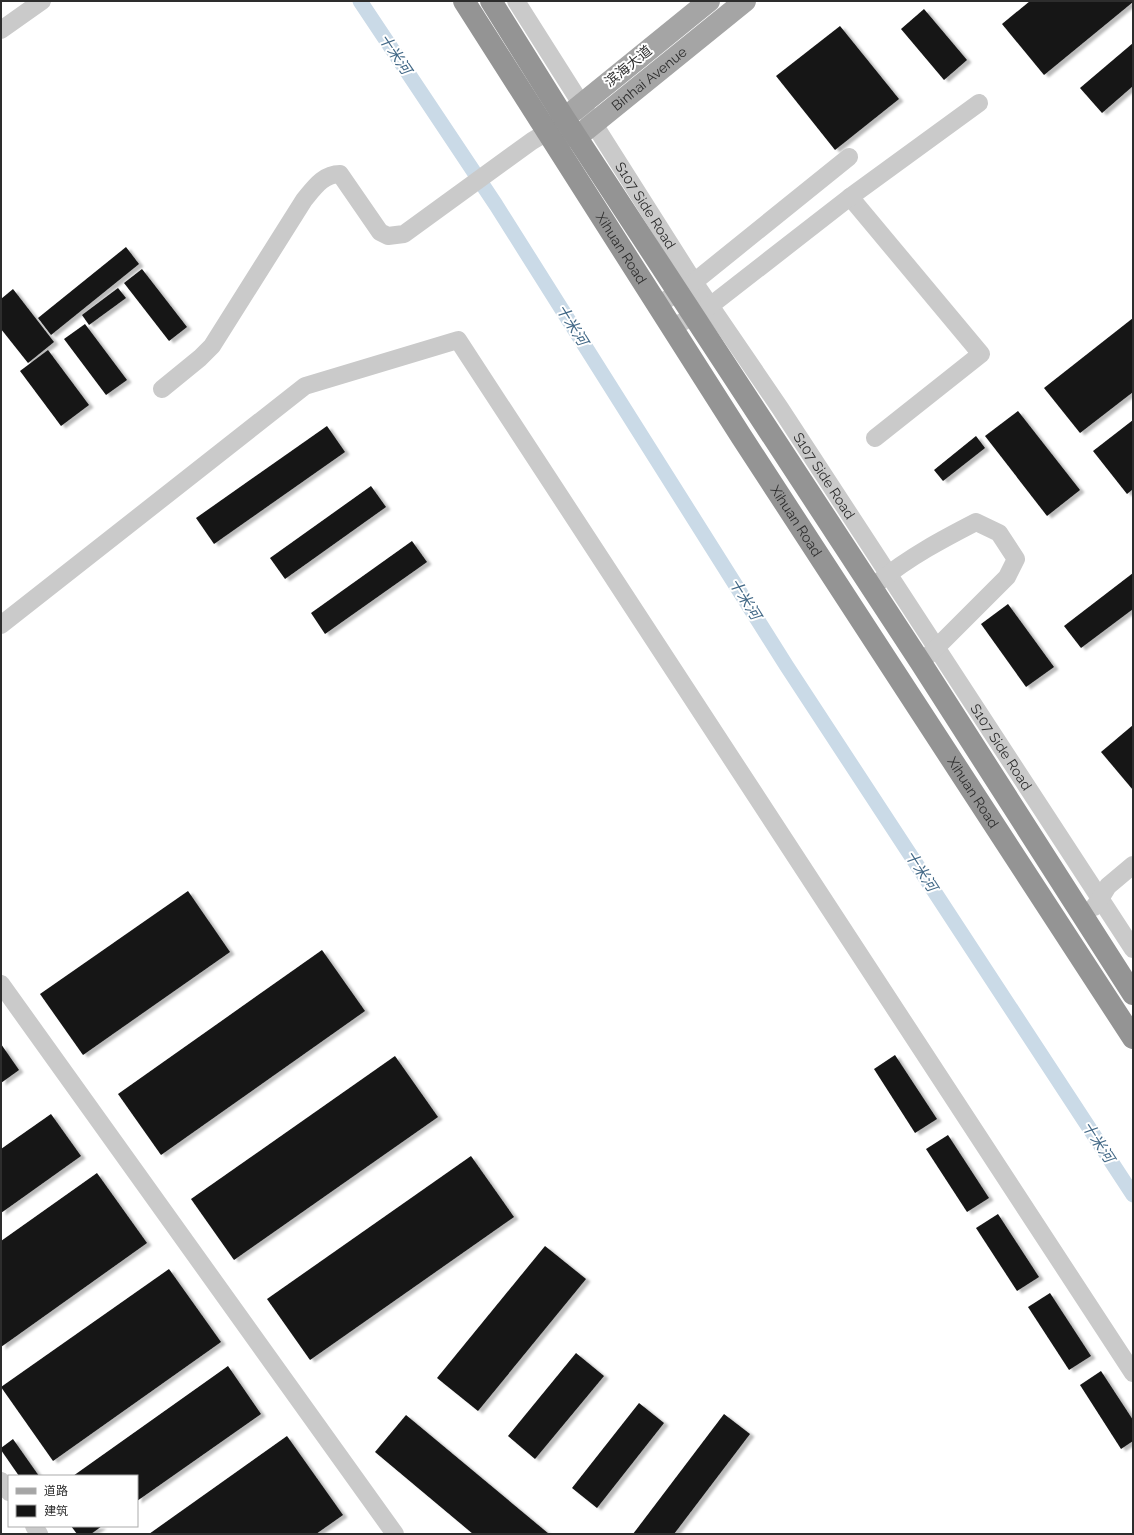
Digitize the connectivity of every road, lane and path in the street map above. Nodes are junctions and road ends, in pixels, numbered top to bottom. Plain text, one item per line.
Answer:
1 (22, 1) edge
2 (42, 1) edge
3 (464, 1) edge
4 (491, 1) edge
5 (516, 1) edge
6 (709, 1) edge
7 (745, 1) edge
8 (1, 16) edge
9 (1, 30) edge
10 (979, 103) dead end
11 (572, 111) junction
12 (585, 131) junction
13 (547, 132) junction
14 (849, 157) dead end
15 (850, 197) junction
16 (686, 287) junction
17 (658, 305) junction
18 (702, 311) junction
19 (672, 328) junction
20 (162, 389) dead end
21 (875, 438) dead end
22 (889, 573) junction
23 (872, 588) junction
24 (1, 624) edge
25 (937, 648) junction
26 (921, 663) junction
27 (1133, 865) edge
28 (1100, 899) junction
29 (1084, 919) junction
30 (1133, 949) edge
31 (1, 984) edge
32 (1133, 994) edge
33 (1133, 1038) edge
34 (1133, 1374) edge
35 (1, 1481) edge
36 (8, 1491) edge
37 (395, 1534) edge

1 - 8 street
2 - 9 street
3 - 13 highway, Xihuan Road
4 - 11 highway, Xihuan Road
5 - 11 street
6 - 11 main road, 滨海大道
7 - 12 main road, Binhai Avenue
10 - 15 street
11 - 12 highway, Xihuan Road
11 - 13 main road, 滨海大道
12 - 13 main road
12 - 16 highway, Xihuan Road
13 - 17 highway, Xihuan Road
13 - 20 street
14 - 16 street
15 - 18 street
15 - 21 street
16 - 17 street
16 - 18 highway, Xihuan Road
17 - 19 highway, Xihuan Road
18 - 19 street
18 - 22 street, S107 Side Road
18 - 23 highway, Xihuan Road
19 - 33 highway, Xihuan Road
22 - 23 street
22 - 25 street, S107 Side Road
22 - 25 street
23 - 26 highway, Xihuan Road
24 - 34 street
25 - 26 street
25 - 28 street, S107 Side Road
26 - 29 highway, Xihuan Road
27 - 28 street
28 - 29 street
28 - 30 street, S107 Side Road
29 - 32 highway, Xihuan Road
31 - 37 street
35 - 36 street

